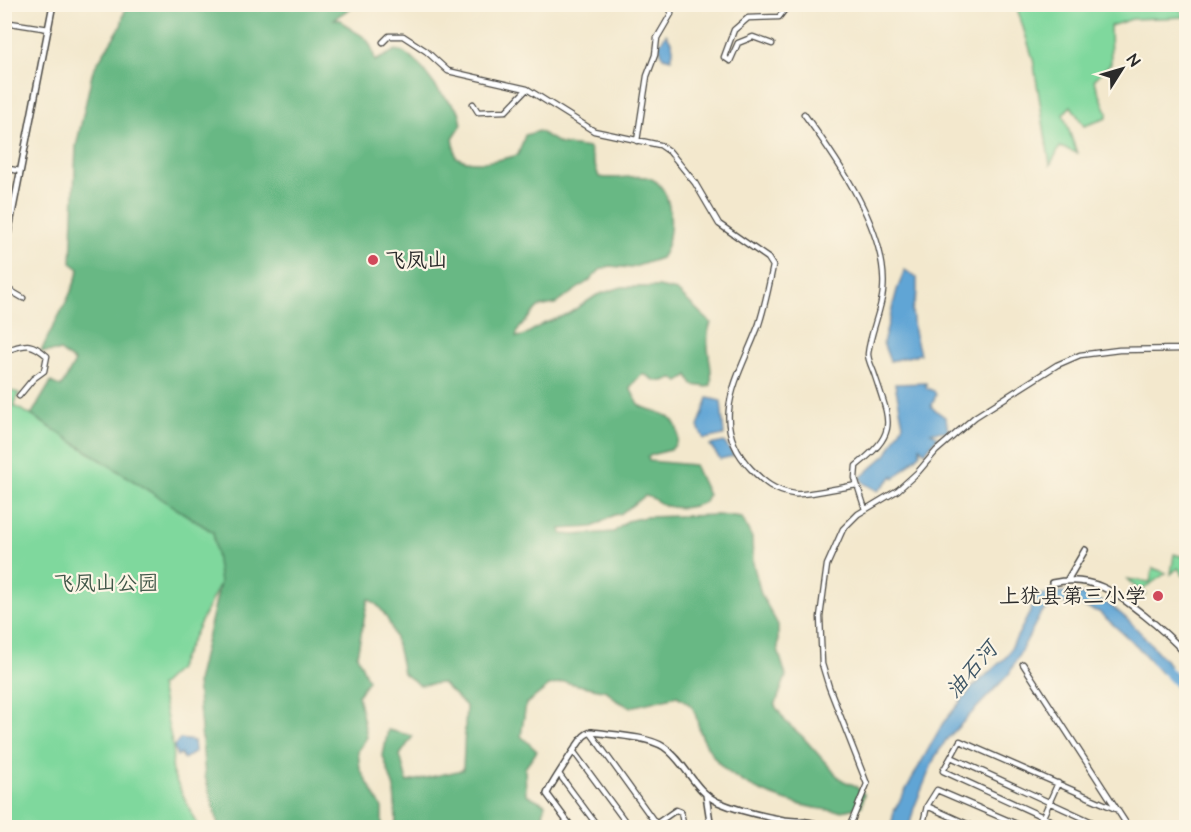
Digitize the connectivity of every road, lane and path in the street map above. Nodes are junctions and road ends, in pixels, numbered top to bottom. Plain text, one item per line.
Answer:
1 (53, 4) edge
2 (671, 4) edge
3 (789, 4) edge
4 (4, 22) edge
5 (49, 29) junction
6 (383, 42) dead end
7 (772, 44) dead end
8 (528, 89) junction
9 (472, 104) dead end
10 (804, 114) dead end
11 (637, 141) junction
12 (4, 168) edge
13 (20, 171) junction
14 (4, 255) edge
15 (4, 287) edge
16 (23, 298) dead end
17 (1186, 346) edge
18 (4, 351) edge
19 (20, 396) dead end
20 (857, 485) junction
21 (865, 509) junction
22 (1085, 550) dead end
23 (1068, 579) junction
24 (1052, 583) dead end
25 (1186, 654) edge
26 (1023, 664) dead end
27 (590, 732) junction
28 (573, 752) junction
29 (951, 757) junction
30 (559, 774) junction
31 (1058, 783) junction
32 (706, 795) junction
33 (1050, 802) junction
34 (927, 806) junction
35 (1118, 810) junction
36 (1043, 816) junction
37 (658, 825) edge
38 (572, 828) edge
39 (599, 828) edge
40 (630, 828) edge
41 (650, 828) edge
42 (684, 828) edge
43 (711, 828) edge
44 (824, 828) edge
45 (849, 828) edge
46 (922, 828) edge
47 (976, 828) edge
48 (1026, 828) edge
49 (1038, 828) edge
50 (1067, 828) edge
51 (1105, 828) edge
52 (1130, 828) edge

1 - 5 street
2 - 11 street
3 - 7 street
4 - 5 street
5 - 13 street
6 - 8 street
8 - 9 street
8 - 11 street
10 - 20 street
11 - 20 street
12 - 13 street
13 - 14 street
15 - 16 street
17 - 21 street
18 - 19 street
20 - 21 street
21 - 45 street
22 - 23 street
23 - 24 street
23 - 25 street
26 - 35 street
27 - 28 street
27 - 32 street
27 - 37 street
28 - 30 street
28 - 40 street
29 - 31 street
29 - 33 street
29 - 36 street
30 - 38 street
30 - 39 street
31 - 33 street
31 - 35 street
32 - 43 street
32 - 44 street
33 - 36 street
33 - 51 street
34 - 46 street
34 - 47 street
34 - 48 street
35 - 52 street
36 - 49 street
36 - 50 street
37 - 41 street
37 - 42 street

